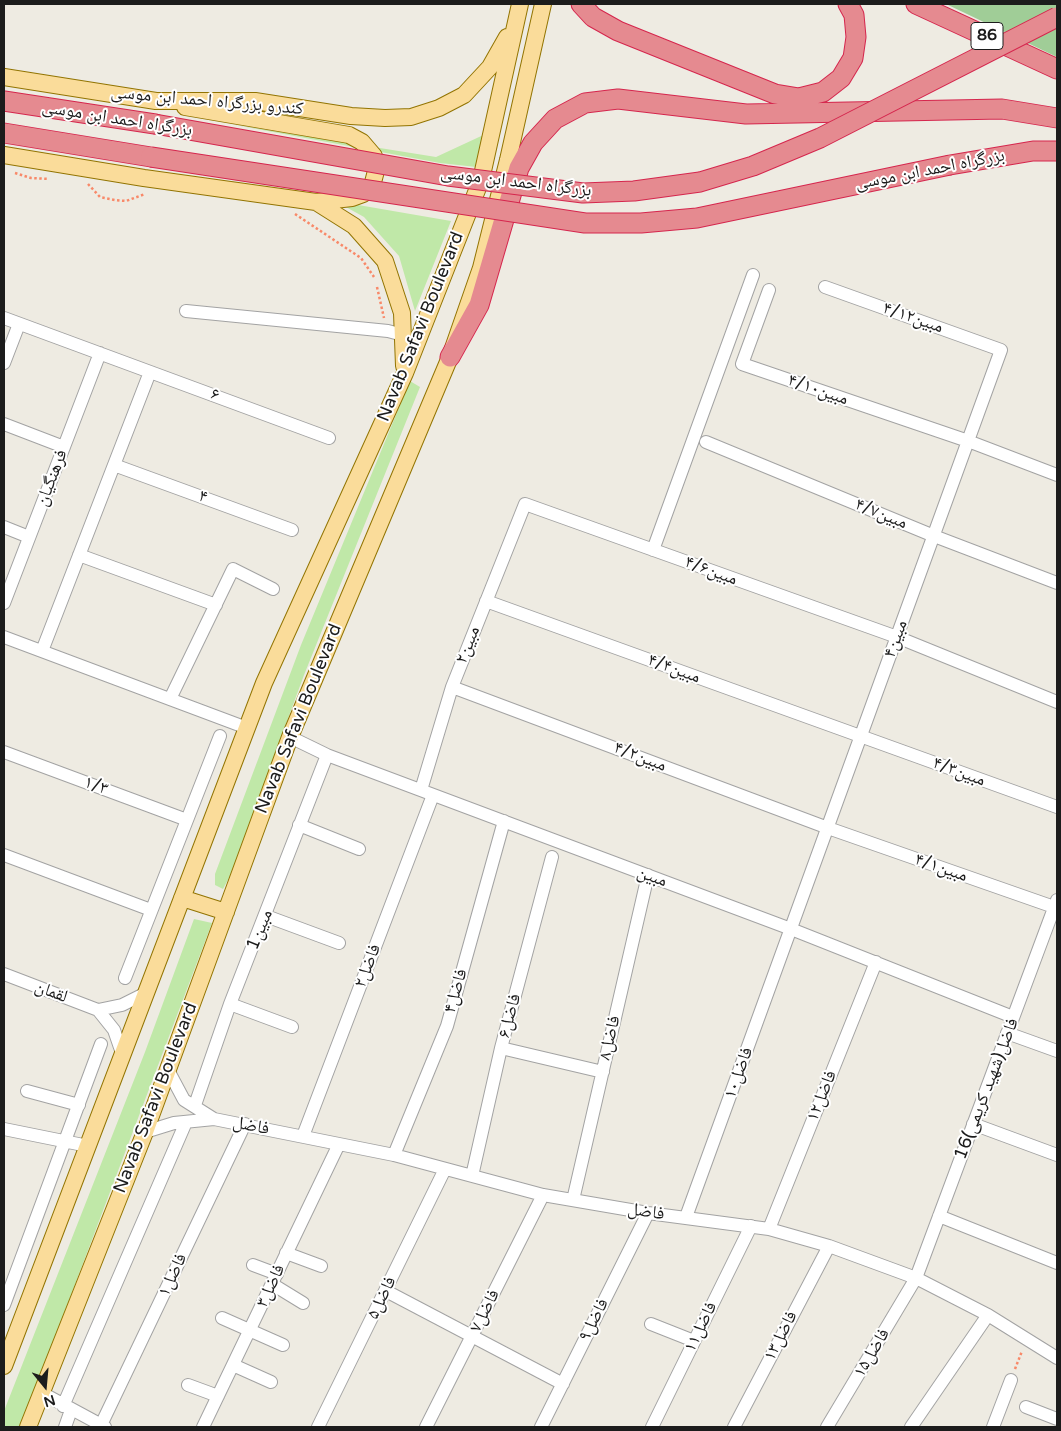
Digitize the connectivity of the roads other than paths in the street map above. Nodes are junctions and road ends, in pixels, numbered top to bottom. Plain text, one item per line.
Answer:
1 (543, 4) edge
2 (581, 4) edge
3 (848, 4) edge
4 (916, 4) edge
5 (518, 12) edge
6 (1057, 18) edge
7 (1057, 69) edge
8 (4, 77) edge
9 (156, 100) junction
10 (4, 101) edge
11 (1057, 118) edge
12 (4, 133) edge
13 (1057, 151) edge
14 (4, 155) edge
15 (316, 202) junction
16 (753, 275) dead end
17 (825, 287) dead end
18 (769, 290) dead end
19 (186, 311) dead end
20 (4, 318) edge
21 (19, 324) junction
22 (395, 333) junction
23 (1001, 350) joint
24 (100, 353) junction
25 (450, 357) junction
26 (4, 363) edge
27 (150, 372) junction
28 (405, 374) junction
29 (4, 424) edge
30 (329, 438) dead end
31 (968, 441) junction
32 (706, 442) dead end
33 (64, 447) junction
34 (114, 465) junction
35 (1057, 475) edge
36 (525, 504) joint
37 (4, 527) edge
38 (292, 530) dead end
39 (29, 536) junction
40 (934, 536) junction
41 (653, 550) junction
42 (79, 555) junction
43 (1057, 583) edge
44 (273, 589) dead end
45 (486, 601) junction
46 (4, 603) edge
47 (216, 605) junction
48 (4, 637) edge
49 (897, 638) junction
50 (42, 651) junction
51 (452, 687) junction
52 (170, 700) junction
53 (1057, 702) edge
54 (247, 728) junction
55 (220, 736) dead end
56 (861, 737) junction
57 (290, 738) junction
58 (4, 752) edge
59 (327, 755) junction
60 (427, 792) junction
61 (1057, 807) edge
62 (187, 820) junction
63 (504, 821) junction
64 (299, 826) junction
65 (828, 828) junction
66 (359, 849) dead end
67 (4, 855) edge
68 (552, 857) dead end
69 (648, 875) junction
70 (182, 898) junction
71 (1056, 903) edge
72 (151, 910) junction
73 (226, 912) junction
74 (266, 916) junction
75 (791, 929) junction
76 (1051, 933) edge
77 (340, 943) dead end
78 (876, 962) junction
79 (4, 974) edge
80 (125, 978) dead end
81 (144, 994) junction
82 (230, 1004) junction
83 (98, 1010) junction
84 (1013, 1017) junction
85 (292, 1027) dead end
86 (1007, 1033) junction
87 (101, 1044) dead end
88 (501, 1048) junction
89 (1057, 1051) edge
90 (122, 1056) junction
91 (168, 1070) junction
92 (603, 1072) junction
93 (27, 1091) dead end
94 (79, 1105) junction
95 (194, 1105) junction
96 (214, 1120) junction
97 (186, 1122) junction
98 (245, 1124) junction
99 (973, 1124) junction
100 (4, 1129) edge
101 (145, 1132) junction
102 (303, 1136) junction
103 (66, 1141) junction
104 (339, 1144) junction
105 (88, 1146) junction
106 (394, 1155) junction
107 (1057, 1156) edge
108 (446, 1169) junction
109 (472, 1176) junction
110 (543, 1195) junction
111 (573, 1200) junction
112 (648, 1213) junction
113 (939, 1216) junction
114 (686, 1217) junction
115 (751, 1226) junction
116 (769, 1229) junction
117 (828, 1246) junction
118 (286, 1254) junction
119 (1057, 1262) edge
120 (253, 1264) dead end
121 (320, 1266) dead end
122 (916, 1278) junction
123 (274, 1279) junction
124 (386, 1291) junction
125 (303, 1303) dead end
126 (4, 1305) edge
127 (988, 1315) junction
128 (222, 1318) dead end
129 (651, 1324) dead end
130 (250, 1331) junction
131 (472, 1336) junction
132 (694, 1342) junction
133 (283, 1345) dead end
134 (5, 1358) edge
135 (1057, 1358) edge
136 (233, 1365) junction
137 (1011, 1380) road end
138 (271, 1382) dead end
139 (563, 1384) junction
140 (188, 1385) dead end
141 (42, 1393) junction
142 (218, 1396) junction
143 (1026, 1407) dead end
144 (67, 1408) junction
145 (1057, 1418) edge
146 (103, 1426) edge
147 (28, 1427) edge
148 (64, 1427) edge
149 (203, 1427) edge
150 (318, 1427) edge
151 (426, 1427) edge
152 (541, 1427) edge
153 (652, 1427) edge
154 (734, 1427) edge
155 (828, 1427) edge
156 (911, 1427) edge
157 (993, 1427) edge

1 - 25 main road, Navab Safavi Boulevard
2 - 3 highway
4 - 7 highway, 86
5 - 9 main road, کندرو بزرگراه احمد ابن موسی
5 - 28 main road, Navab Safavi Boulevard
6 - 10 highway, بزرگراه احمد ابن موسی, bridge
8 - 9 main road, کندرو بزرگراه احمد ابن موسی
9 - 15 main road
11 - 25 highway
12 - 13 highway, بزرگراه احمد ابن موسی, bridge
14 - 15 main road
15 - 22 main road
16 - 41 street
17 - 23 street, ۴/۱۲مبین
18 - 31 street, ۴/۱۰مبین
19 - 22 street
20 - 21 street, ۶
21 - 24 street, ۶
21 - 26 street
22 - 28 main road
23 - 31 street, ۴مبین
24 - 27 street, ۶
24 - 33 street, فرهنگیان
25 - 57 main road, Navab Safavi Boulevard
27 - 30 street, ۶
27 - 34 street
28 - 54 main road, Navab Safavi Boulevard
29 - 33 street
31 - 35 street
31 - 40 street, ۴مبین
32 - 40 street, ۴/۷مبین
33 - 39 street, فرهنگیان
34 - 38 street, ۴
34 - 42 street
36 - 41 street, ۴/۶مبین
36 - 45 street, ۲مبین
37 - 39 street
39 - 46 street, فرهنگیان
40 - 43 street, ۴/۷مبین
40 - 49 street, ۴مبین
41 - 49 street, ۴/۶مبین
42 - 47 street
42 - 50 street
44 - 47 street
45 - 51 street, ۲مبین
45 - 56 street, ۴/۴مبین
47 - 52 street
48 - 50 street
49 - 53 street, ۴/۶مبین
49 - 56 street, ۴مبین
50 - 52 street
51 - 60 street, ۲مبین
51 - 65 street, ۴/۲مبین
52 - 54 street
54 - 70 main road, Navab Safavi Boulevard
55 - 62 street
56 - 61 street, ۴/۳مبین
56 - 65 street, ۴مبین
57 - 59 street, مبین
57 - 73 main road, Navab Safavi Boulevard
58 - 62 street, ۱/۳
59 - 60 street, مبین
59 - 64 street, 1مبین
60 - 63 street, مبین
60 - 102 street, ۲فاضل
62 - 72 street
63 - 69 street, مبین
63 - 106 street, ۴فاضل
64 - 66 street
64 - 74 street, 1مبین
65 - 71 street, ۴/۱مبین
65 - 75 street, ۴مبین
67 - 72 street
68 - 88 street, ۶فاضل
69 - 75 street, مبین
69 - 92 street, ۸فاضل
70 - 73 main road
70 - 81 main road, Navab Safavi Boulevard
71 - 76 street, 16فاضل(شهید کریمی)
72 - 80 street
73 - 91 main road, Navab Safavi Boulevard
74 - 77 street
74 - 82 street, 1مبین
75 - 78 street, مبین
75 - 114 street, ۱۰فاضل
76 - 84 street, 16فاضل(شهید کریمی)
78 - 84 street, مبین
78 - 116 street, ۱۲فاضل
79 - 83 street, لقمان
81 - 83 street
81 - 90 main road, Navab Safavi Boulevard
82 - 85 street
82 - 95 street, 1مبین
83 - 90 street
84 - 86 street, 16فاضل(شهید کریمی)
86 - 89 street
86 - 99 street, 16فاضل(شهید کریمی)
87 - 94 street
88 - 92 street
88 - 109 street, ۶فاضل
90 - 105 main road, Navab Safavi Boulevard
91 - 95 street, فاضل
91 - 101 main road, Navab Safavi Boulevard
92 - 111 street, ۸فاضل
93 - 94 street
94 - 103 street
95 - 96 street, فاضل
96 - 97 street, فاضل
96 - 98 street, فاضل
97 - 101 street, فاضل
97 - 144 street
98 - 102 street, فاضل
98 - 146 street, ۱فاضل
99 - 107 street
99 - 113 street, 16فاضل(شهید کریمی)
100 - 103 street
101 - 141 main road, Navab Safavi Boulevard
102 - 104 street, فاضل
103 - 105 street
103 - 126 street
104 - 106 street, فاضل
104 - 118 street, ۳فاضل
105 - 134 main road, Navab Safavi Boulevard
106 - 108 street, فاضل
108 - 109 street, فاضل
108 - 124 street, ۵فاضل
109 - 110 street, فاضل
110 - 111 street, فاضل
110 - 131 street, ۷فاضل
111 - 112 street, فاضل
112 - 114 street, فاضل
112 - 139 street, ۹فاضل
113 - 119 street
113 - 122 street, 16فاضل(شهید کریمی)
114 - 115 street, فاضل
115 - 116 street, فاضل
115 - 132 street, ۱۱فاضل
116 - 117 street, فاضل
117 - 122 street, فاضل
117 - 154 street, ۱۳فاضل
118 - 121 street
118 - 123 street, ۳فاضل
120 - 123 street
122 - 127 street, فاضل
122 - 155 street, ۱۵فاضل
123 - 125 street
123 - 130 street, ۳فاضل
124 - 131 street
124 - 150 street, ۵فاضل
127 - 135 street, فاضل
127 - 156 street
128 - 130 street
129 - 132 street
130 - 133 street
130 - 136 street, ۳فاضل
131 - 139 street
131 - 151 street, ۷فاضل
132 - 153 street, ۱۱فاضل
136 - 138 street
136 - 142 street, ۳فاضل
137 - 157 street
139 - 152 street, ۹فاضل
140 - 142 street
141 - 144 street
141 - 147 main road, Navab Safavi Boulevard
142 - 149 street, ۳فاضل
143 - 145 street
144 - 146 street
144 - 148 street

